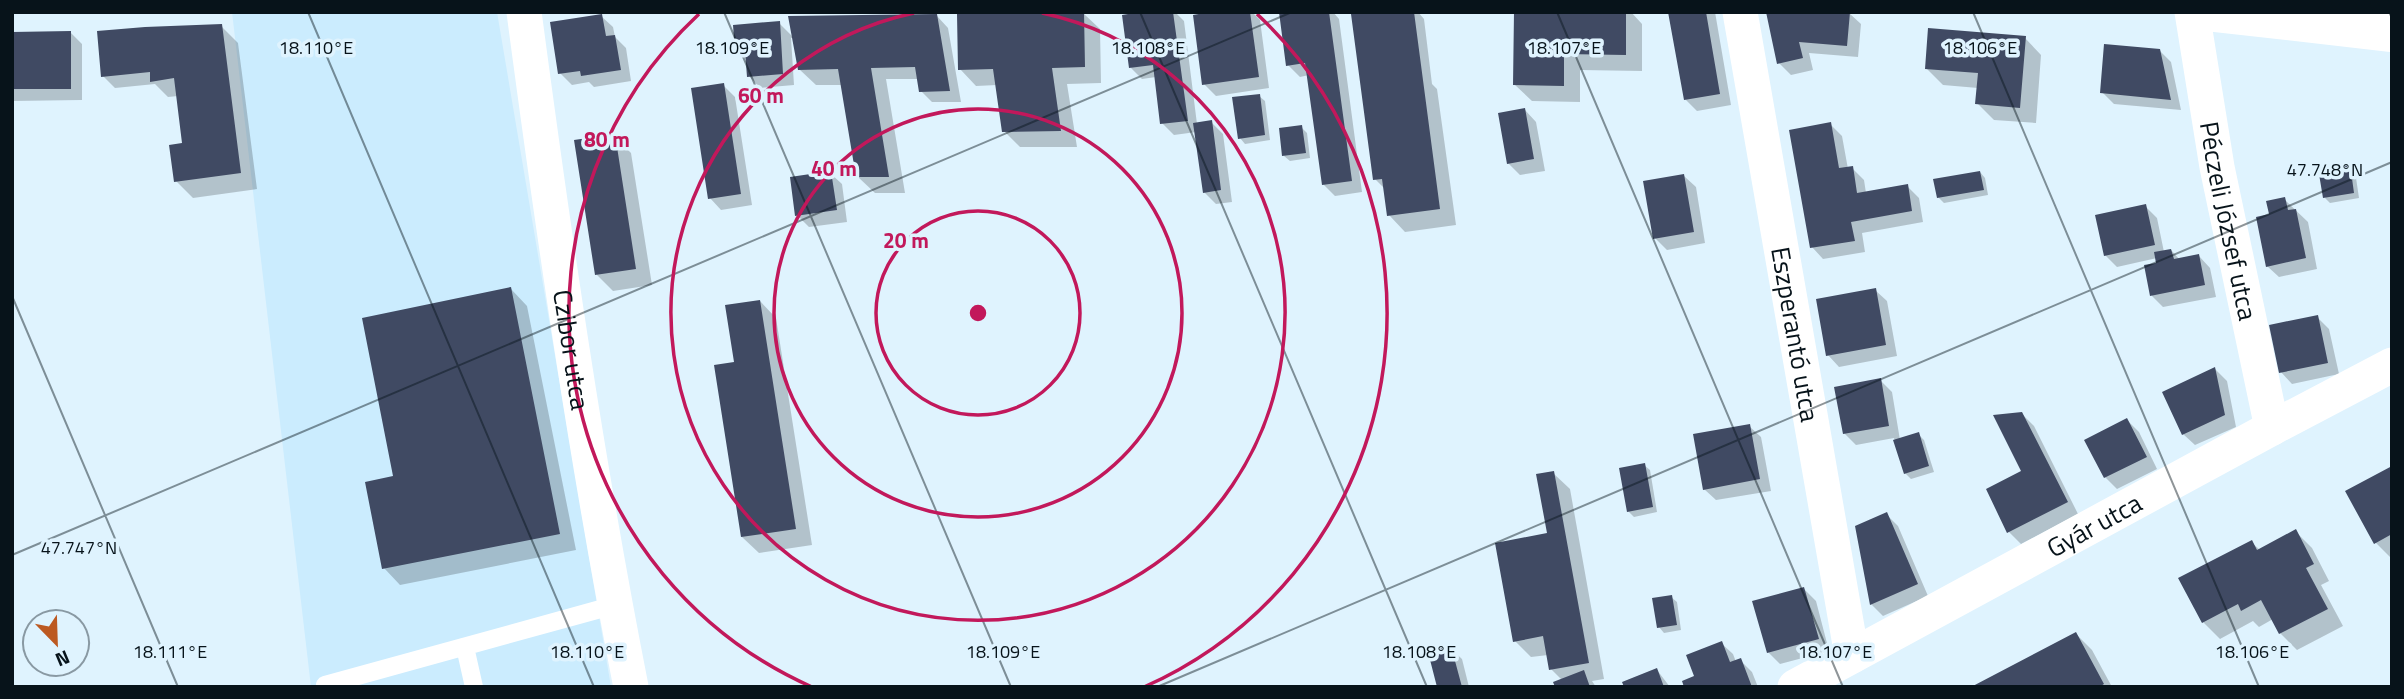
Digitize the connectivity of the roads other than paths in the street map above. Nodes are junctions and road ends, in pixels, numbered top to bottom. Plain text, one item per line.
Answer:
1 (524, 12) edge
2 (1740, 12) edge
3 (2192, 12) edge
4 (2207, 12) edge
5 (2392, 33) edge
6 (2392, 365) edge
7 (2272, 428) junction
8 (615, 605) junction
9 (465, 646) junction
10 (1852, 656) junction
11 (325, 685) edge
12 (474, 687) edge
13 (631, 687) edge
14 (1795, 687) edge

1 - 8 street, Czibor utca
2 - 10 street, Eszperantó utca
3 - 7 street, Péczeli József utca
4 - 5 main road
6 - 7 street, Gyár utca
7 - 10 street, Gyár utca
8 - 9 lane
8 - 13 street, Czibor utca
9 - 11 lane
9 - 12 lane
10 - 14 street, Gyár utca

